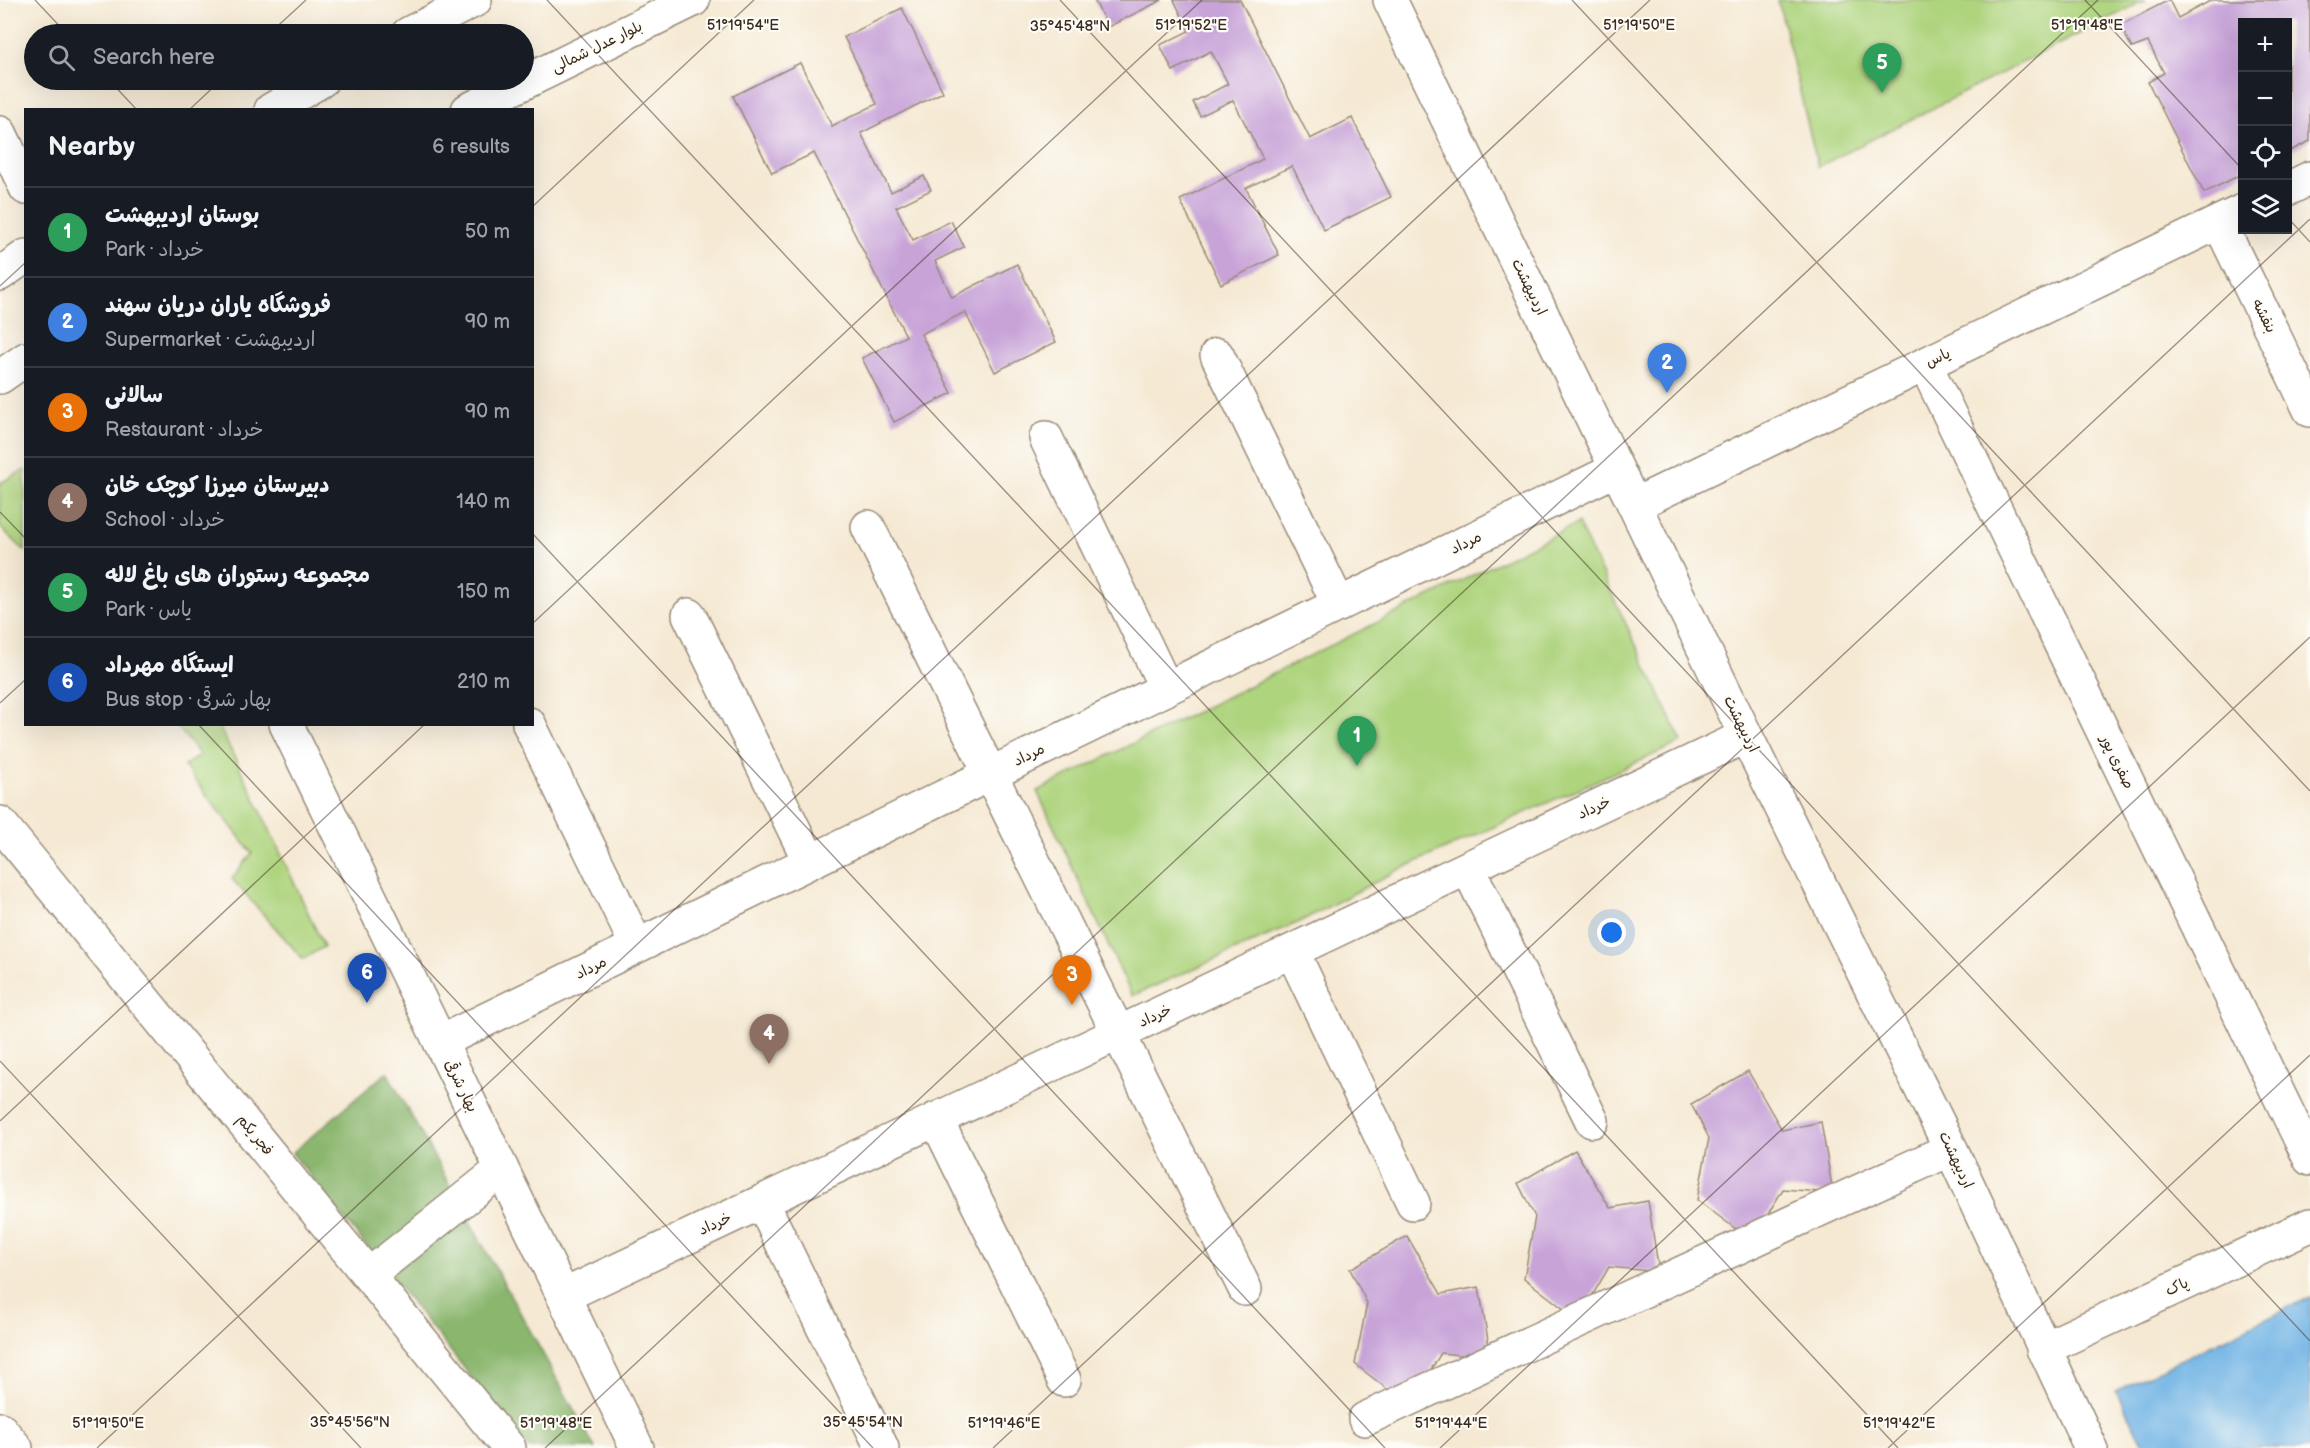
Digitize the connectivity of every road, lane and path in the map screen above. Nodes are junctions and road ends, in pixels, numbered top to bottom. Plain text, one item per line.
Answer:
1 (475, 0) edge
2 (693, 0) edge
3 (1390, 0) edge
4 (428, 24) edge
5 (534, 78) edge
6 (305, 90) edge
7 (509, 90) edge
8 (274, 108) edge
9 (472, 108) edge
10 (0, 133) edge
11 (2310, 178) edge
12 (24, 184) edge
13 (2292, 187) edge
14 (2231, 216) edge
15 (24, 257) edge
16 (0, 274) edge
17 (1217, 355) dead end
18 (24, 359) edge
19 (1924, 364) junction
20 (0, 377) edge
21 (2310, 410) edge
22 (1046, 438) dead end
23 (1617, 469) junction
24 (1634, 505) junction
25 (868, 527) dead end
26 (1339, 604) junction
27 (689, 615) dead end
28 (1166, 688) junction
29 (287, 726) edge
30 (530, 726) edge
31 (1746, 736) junction
32 (990, 774) junction
33 (0, 823) edge
34 (810, 862) junction
35 (1468, 868) junction
36 (637, 946) junction
37 (1292, 951) junction
38 (1119, 1033) junction
39 (440, 1042) junction
40 (936, 1119) junction
41 (1592, 1121) dead end
42 (1951, 1149) junction
43 (2310, 1159) edge
44 (502, 1169) junction
45 (762, 1202) junction
46 (1413, 1203) dead end
47 (2310, 1225) edge
48 (369, 1275) junction
49 (1245, 1289) dead end
50 (563, 1296) junction
51 (2043, 1349) junction
52 (1064, 1380) dead end
53 (1365, 1419) dead end
54 (0, 1429) edge
55 (16, 1448) edge
56 (508, 1448) edge
57 (637, 1448) edge
58 (882, 1448) edge
59 (2091, 1448) edge

1 - 4 street
2 - 5 street, بلوار عدل شمالی
3 - 23 street, اردیبهشت
6 - 8 street
7 - 9 street, بلوار عدل شمالی
10 - 12 street
11 - 13 street
14 - 19 street, یاس
14 - 21 street, بنفشه
15 - 16 street
17 - 26 street
18 - 20 street
19 - 24 street, یاس
19 - 43 street, صفری پور
22 - 28 street
23 - 24 street, اردیبهشت
23 - 26 street, مرداد
24 - 31 street, اردیبهشت
25 - 32 street
26 - 28 street, مرداد
27 - 34 street
28 - 32 street, مرداد
29 - 39 street, بهار شرقی
30 - 36 street
31 - 35 street, خرداد
31 - 42 street, اردیبهشت
32 - 34 street, مرداد
32 - 38 street
33 - 48 street, فجر یکم
34 - 36 street, مرداد
35 - 37 street, خرداد
35 - 41 street
36 - 39 street, مرداد
37 - 38 street, خرداد
37 - 46 street
38 - 40 street, خرداد
38 - 49 street
39 - 44 street, بهار شرقی
40 - 45 street, خرداد
40 - 52 street
42 - 51 street, اردیبهشت
42 - 53 street
44 - 48 street
44 - 50 street, بهار شرقی
45 - 50 street, خرداد
45 - 58 street
47 - 51 street, پاک
48 - 56 street, فجر یکم
50 - 57 street, بهار شرقی
51 - 59 street, اردیبهشت
54 - 55 street

